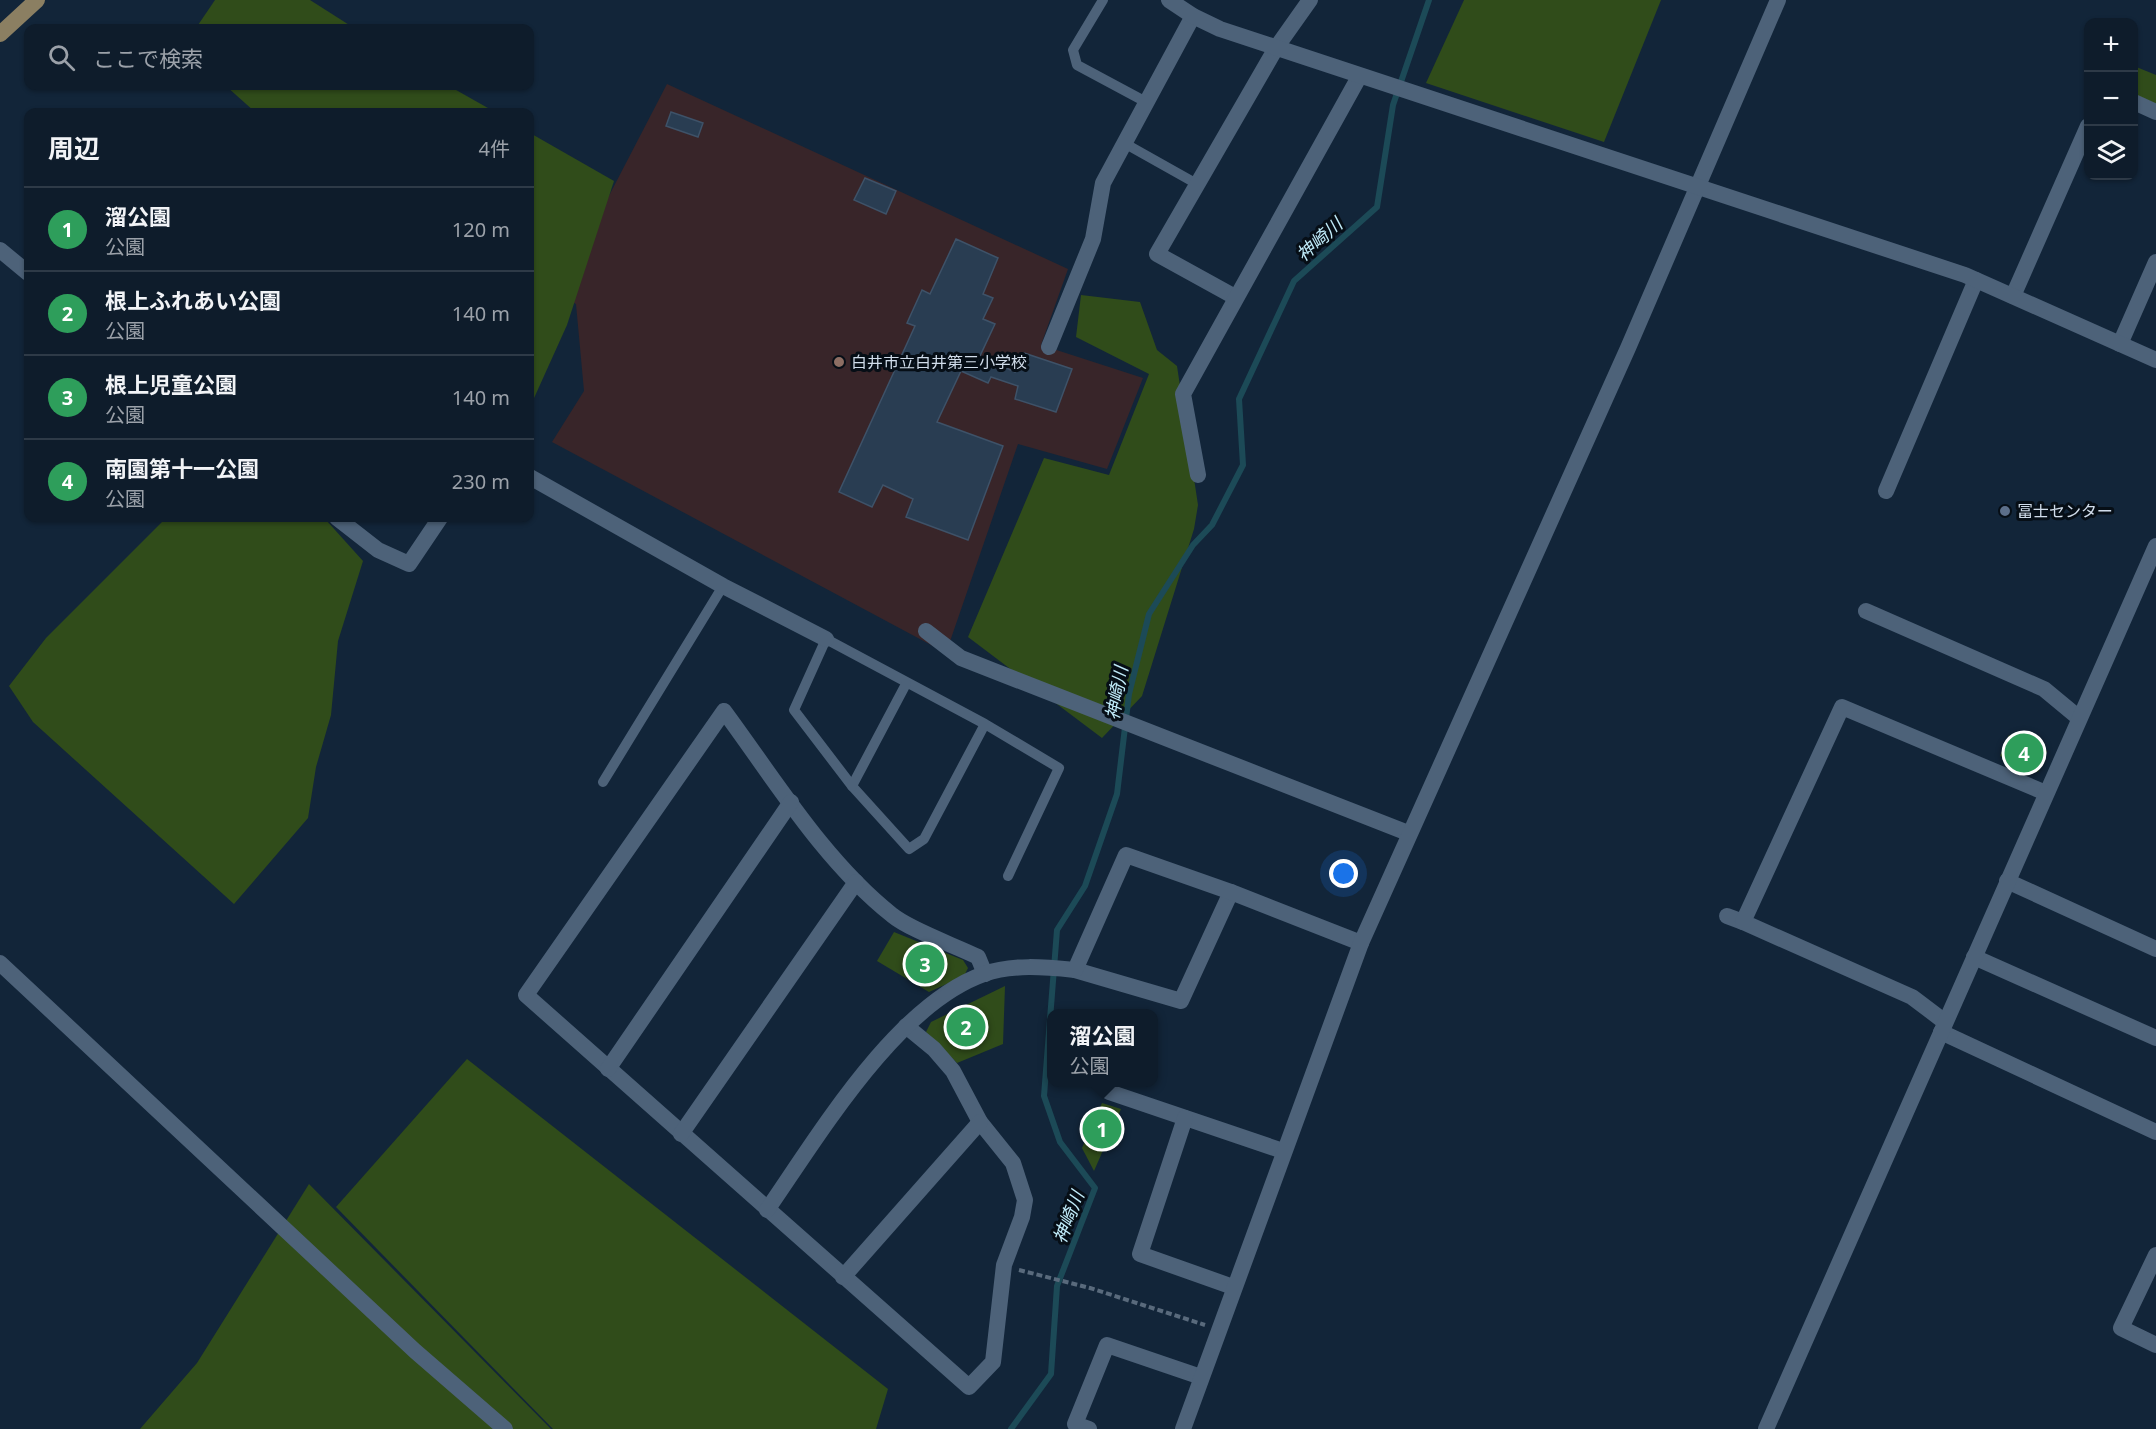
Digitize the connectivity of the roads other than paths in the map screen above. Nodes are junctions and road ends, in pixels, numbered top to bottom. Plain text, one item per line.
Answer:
1 (37, 0) edge
2 (1103, 0) edge
3 (1169, 0) edge
4 (1310, 0) edge
5 (1778, 0) edge
6 (1193, 16) junction
7 (0, 34) edge
8 (1276, 48) junction
9 (1359, 77) junction
10 (1146, 102) junction
11 (2138, 104) edge
12 (2156, 112) edge
13 (2084, 135) edge
14 (1124, 143) junction
15 (1197, 184) junction
16 (1696, 186) junction
17 (0, 250) edge
18 (2156, 262) edge
19 (24, 270) edge
20 (1976, 280) junction
21 (2013, 296) junction
22 (1235, 297) junction
23 (2120, 344) junction
24 (1049, 347) dead end
25 (2156, 360) edge
26 (1198, 475) dead end
27 (534, 479) edge
28 (1886, 491) dead end
29 (343, 522) edge
30 (437, 522) edge
31 (2156, 546) edge
32 (723, 586) junction
33 (1866, 611) dead end
34 (926, 631) dead end
35 (826, 639) junction
36 (906, 684) junction
37 (2079, 718) junction
38 (985, 724) junction
39 (603, 782) dead end
40 (852, 786) junction
41 (2046, 793) junction
42 (791, 802) junction
43 (1408, 833) junction
44 (1008, 876) dead end
45 (2007, 881) junction
46 (856, 882) junction
47 (1231, 892) junction
48 (1727, 916) dead end
49 (1743, 922) junction
50 (1360, 943) junction
51 (2156, 948) edge
52 (1974, 957) junction
53 (0, 963) edge
54 (1075, 970) junction
55 (985, 974) junction
56 (906, 1026) junction
57 (1943, 1027) junction
58 (2156, 1038) edge
59 (608, 1069) junction
60 (1109, 1092) dead end
61 (1185, 1118) junction
62 (980, 1122) junction
63 (2156, 1132) edge
64 (681, 1134) junction
65 (1283, 1151) junction
66 (767, 1209) junction
67 (2156, 1255) edge
68 (843, 1277) junction
69 (1233, 1287) junction
70 (2156, 1345) edge
71 (1201, 1377) junction
72 (505, 1429) edge
73 (1089, 1429) edge
74 (1183, 1429) edge
75 (1766, 1429) edge

1 - 7 main road
2 - 10 lane
3 - 6 street
4 - 8 street
5 - 16 street
6 - 8 street
6 - 10 street
8 - 9 street
8 - 15 street
9 - 16 street
9 - 22 street
10 - 14 street
11 - 12 street
13 - 21 street
14 - 15 lane
14 - 24 street
15 - 22 street
16 - 20 street
16 - 43 street
17 - 19 street
18 - 23 street
20 - 21 street
20 - 28 street
21 - 23 street
22 - 26 street
23 - 25 street
27 - 32 street
29 - 30 street
31 - 37 street
32 - 35 street
32 - 39 lane
33 - 37 street
34 - 43 street
35 - 36 lane
35 - 40 lane
36 - 38 lane
36 - 40 lane
37 - 41 street
38 - 40 lane
38 - 44 lane
41 - 45 street
41 - 49 street
42 - 46 street
42 - 59 street
42 - 59 street
43 - 50 street
45 - 51 street
45 - 52 street
46 - 55 street
46 - 64 street
47 - 50 street
47 - 54 street
47 - 54 street
48 - 49 street
49 - 57 street
50 - 65 street
52 - 57 street
52 - 58 street
53 - 72 street
54 - 55 street
55 - 56 street
56 - 62 street
56 - 66 street
57 - 63 street
57 - 75 street
59 - 64 street
60 - 61 street
61 - 65 street
61 - 69 street
62 - 68 street
62 - 68 street
64 - 66 street
65 - 69 street
66 - 68 street
67 - 70 street
69 - 71 street
71 - 73 street
71 - 74 street

